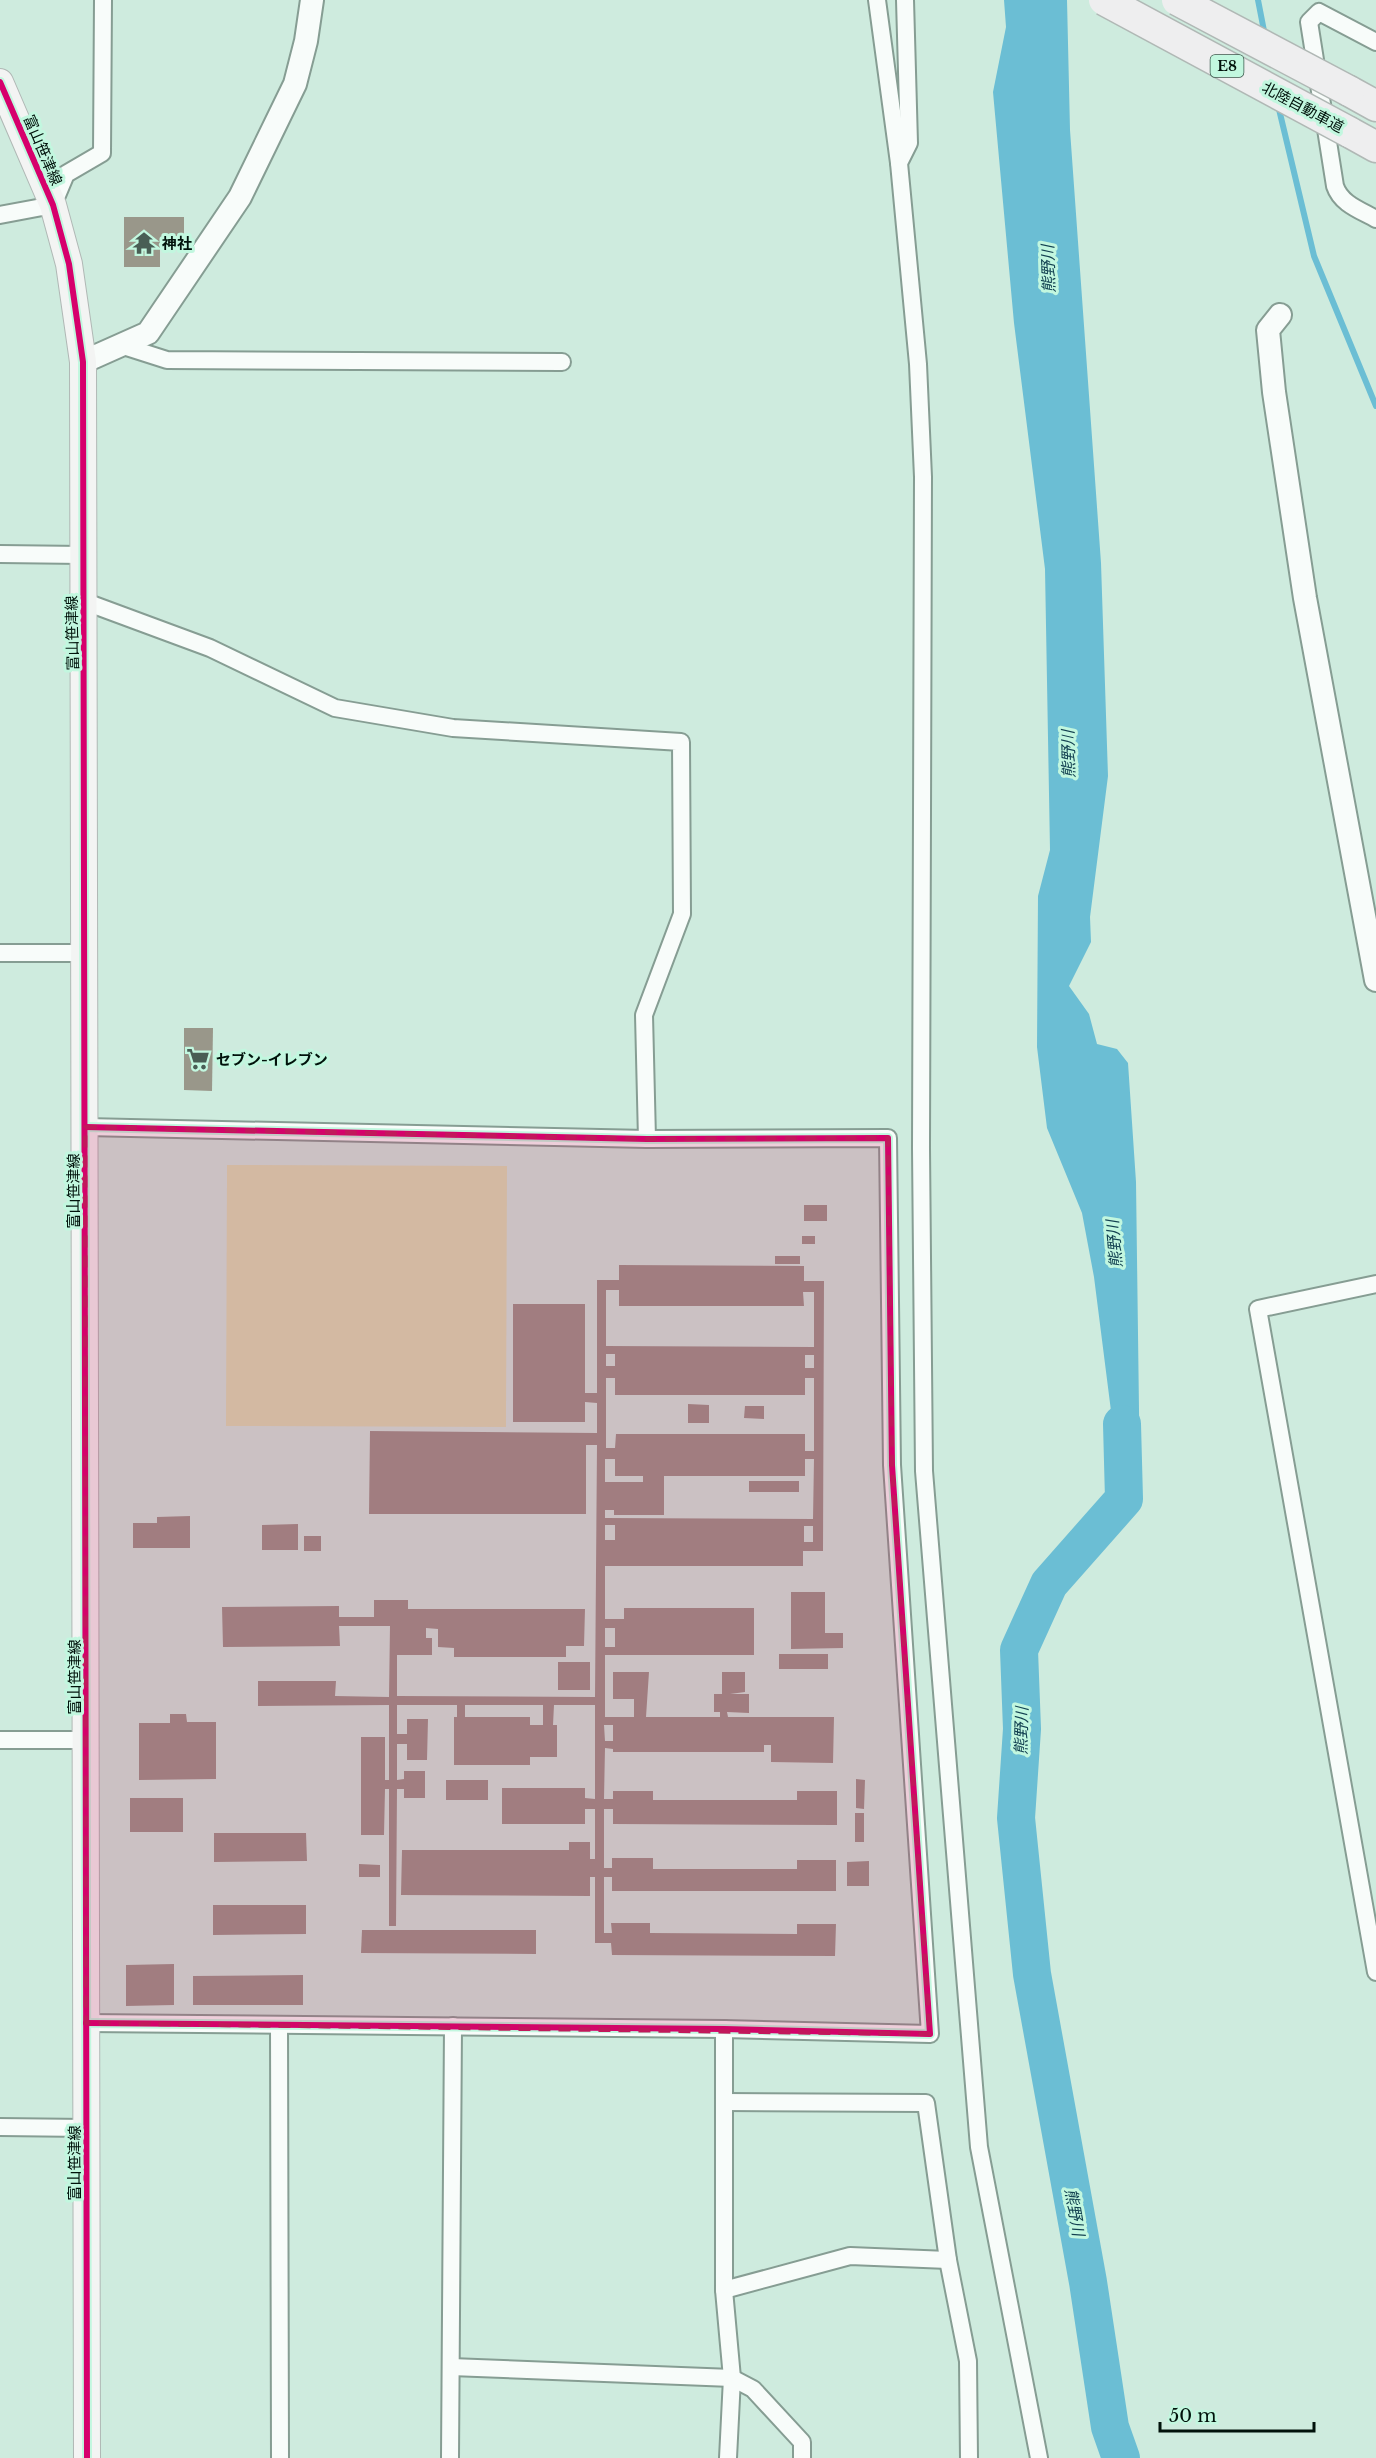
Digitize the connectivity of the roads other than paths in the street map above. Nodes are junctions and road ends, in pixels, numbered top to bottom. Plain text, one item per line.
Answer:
1 (103, 0) edge
2 (312, 0) edge
3 (877, 0) edge
4 (905, 0) edge
5 (1104, 0) edge
6 (1177, 0) edge
7 (1376, 42) edge
8 (0, 82) edge
9 (1376, 106) edge
10 (1376, 147) edge
11 (898, 163) junction
12 (53, 205) junction
13 (0, 215) edge
14 (1376, 219) edge
15 (1280, 315) dead end
16 (120, 345) junction
17 (83, 362) junction
18 (562, 362) dead end
19 (0, 554) edge
20 (83, 555) junction
21 (83, 601) junction
22 (0, 953) edge
23 (85, 953) junction
24 (1376, 981) edge
25 (85, 1127) junction
26 (647, 1139) junction
27 (1376, 1284) edge
28 (0, 1740) edge
29 (87, 1740) junction
30 (1376, 1972) edge
31 (86, 2023) junction
32 (279, 2025) junction
33 (453, 2026) junction
34 (724, 2029) junction
35 (724, 2102) junction
36 (0, 2127) edge
37 (86, 2128) junction
38 (948, 2260) junction
39 (724, 2290) junction
40 (451, 2367) junction
41 (732, 2378) junction
42 (87, 2458) edge
43 (280, 2458) edge
44 (450, 2458) edge
45 (728, 2458) edge
46 (802, 2458) edge
47 (969, 2458) edge
48 (1039, 2458) edge

1 - 12 street
2 - 16 street
3 - 11 street
4 - 11 street
5 - 10 highway, 北陸自動車道 / E8, bridge
6 - 9 highway, E8, bridge
7 - 14 street
8 - 12 main road, 富山笹津線
11 - 48 street
12 - 13 street
12 - 17 main road, 富山笹津線
15 - 24 street
16 - 17 street
16 - 18 street
17 - 20 main road, 富山笹津線
19 - 20 street
20 - 21 main road, 富山笹津線
21 - 23 main road, 富山笹津線
21 - 26 street
22 - 23 street
23 - 25 main road, 富山笹津線
25 - 26 street
25 - 29 main road, 富山笹津線
26 - 34 street
27 - 30 street
28 - 29 street
29 - 31 main road, 富山笹津線
31 - 32 street
31 - 37 main road, 富山笹津線
32 - 33 street
32 - 43 street
33 - 34 street
33 - 40 street
34 - 35 street
35 - 38 street
35 - 39 street
36 - 37 street
37 - 42 main road, 富山笹津線
38 - 39 street
38 - 47 street
39 - 41 street
40 - 41 street
40 - 44 street
41 - 45 street
41 - 46 street

